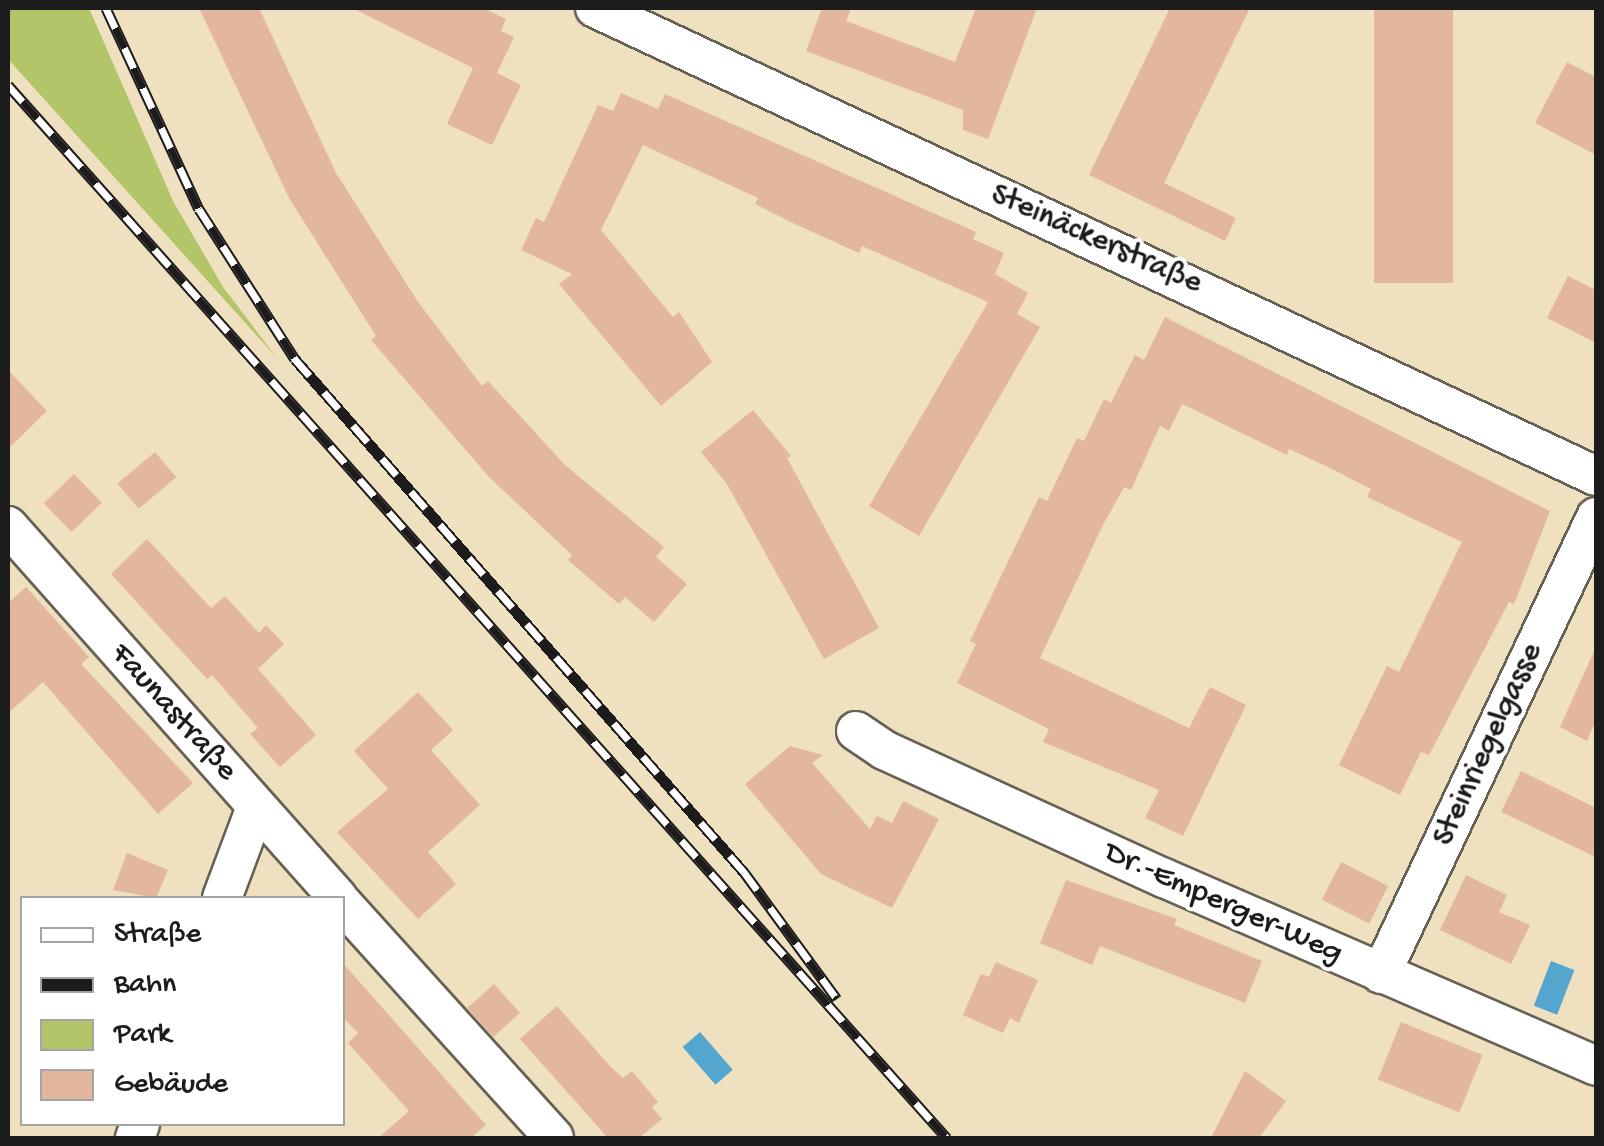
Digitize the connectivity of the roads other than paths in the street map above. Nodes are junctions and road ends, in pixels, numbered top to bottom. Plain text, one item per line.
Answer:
1 (620, 12) edge
2 (1596, 476) edge
3 (1596, 517) edge
4 (8, 526) edge
5 (856, 731) dead end
6 (256, 807) junction
7 (223, 896) edge
8 (336, 896) edge
9 (345, 907) edge
10 (1381, 974) junction
11 (1596, 1066) edge
12 (554, 1138) edge

1 - 2 street, Steinäckerstraße
3 - 10 street, Steinriegelgasse
4 - 6 street, Faunastraße
5 - 10 street, Dr.-Emperger-Weg
6 - 7 street
6 - 8 street, Faunastraße
9 - 12 street, Faunastraße
10 - 11 street, Dr.-Emperger-Weg

